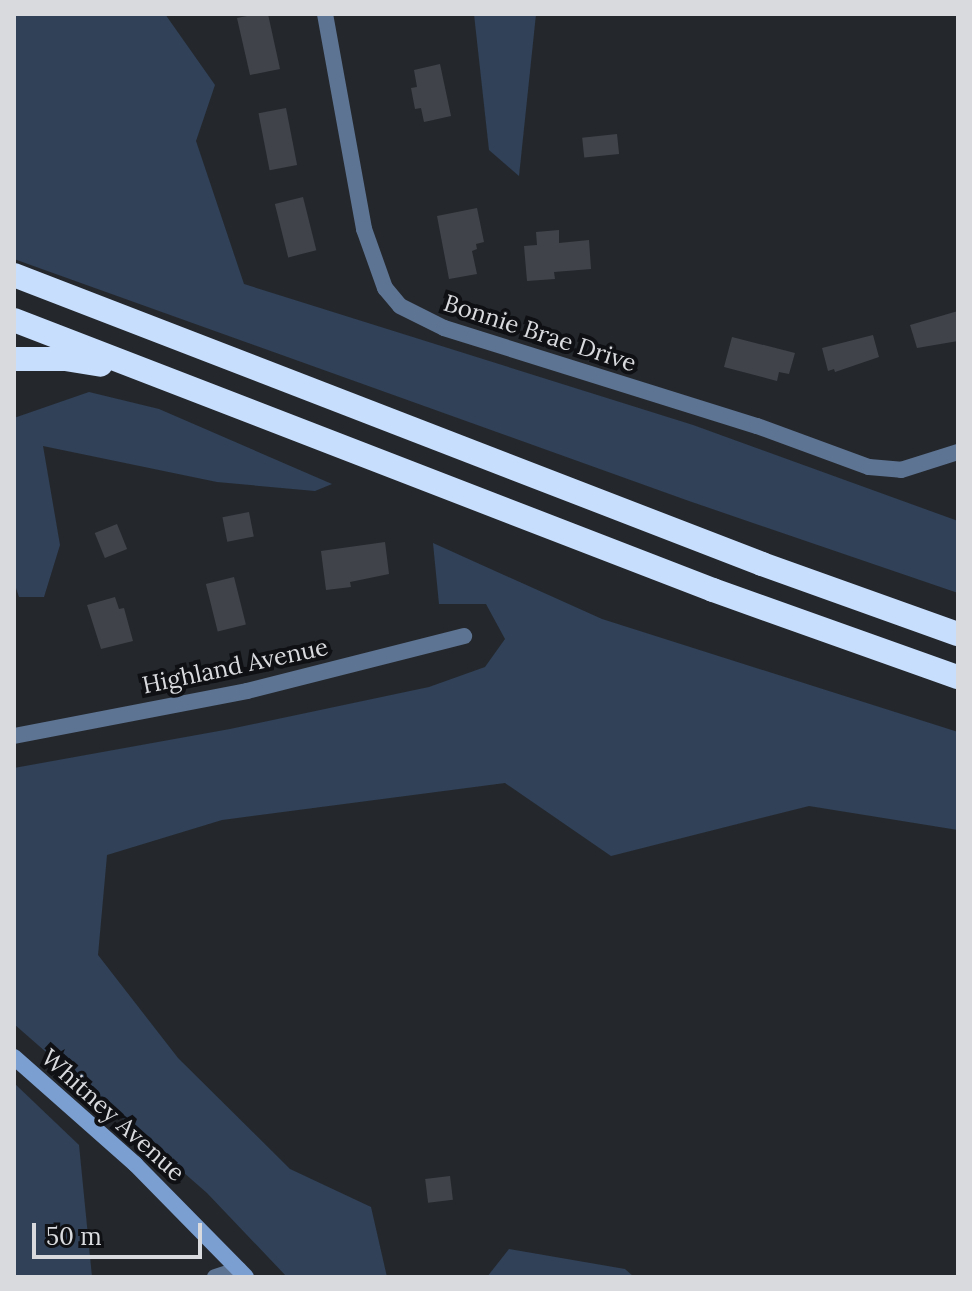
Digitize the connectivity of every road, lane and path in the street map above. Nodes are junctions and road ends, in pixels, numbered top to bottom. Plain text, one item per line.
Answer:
1 (325, 14) edge
2 (14, 275) edge
3 (14, 320) edge
4 (14, 359) edge
5 (147, 372) junction
6 (958, 452) edge
7 (958, 634) edge
8 (464, 636) dead end
9 (958, 677) edge
10 (14, 736) edge
11 (14, 1057) edge
12 (242, 1273) edge
13 (215, 1277) edge

1 - 6 street, Bonnie Brae Drive
2 - 7 highway
3 - 5 highway
4 - 5 highway
5 - 9 highway
8 - 10 street, Highland Avenue
11 - 12 main road, Whitney Avenue
12 - 13 street

